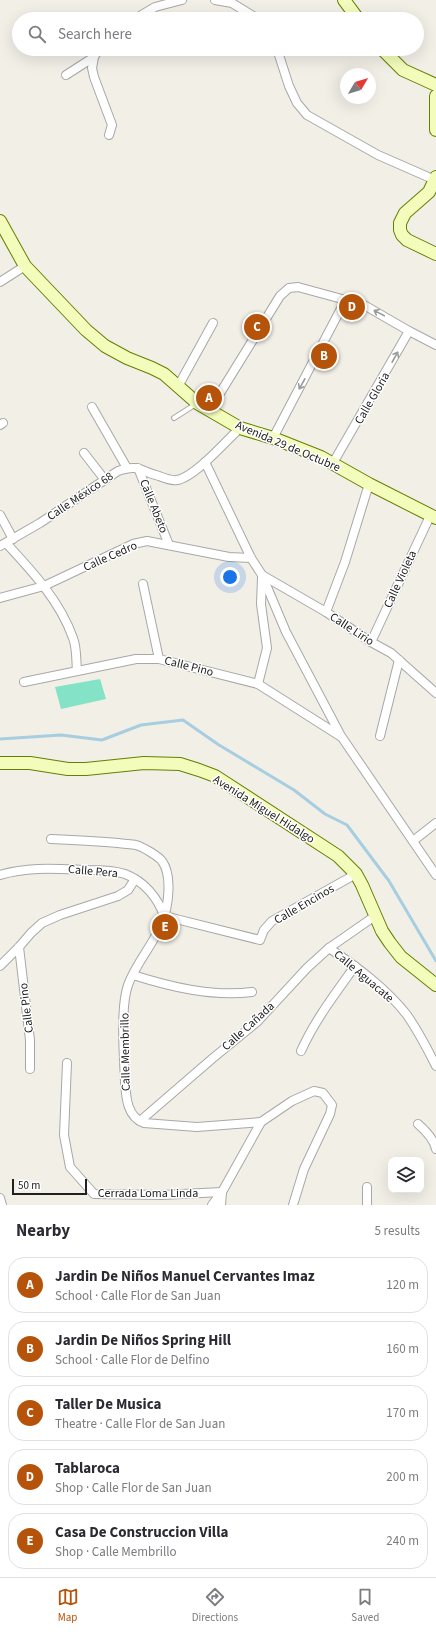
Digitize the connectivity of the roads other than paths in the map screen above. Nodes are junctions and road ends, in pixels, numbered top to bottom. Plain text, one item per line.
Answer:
1 (182, 0) edge
2 (215, 0) edge
3 (344, 0) edge
4 (147, 12) edge
5 (247, 12) edge
6 (353, 12) edge
7 (279, 56) edge
8 (389, 56) edge
9 (94, 57) joint
10 (66, 75) dead end
11 (436, 85) edge
12 (436, 96) edge
13 (436, 130) edge
14 (109, 135) dead end
15 (436, 177) edge
16 (436, 180) edge
17 (0, 221) edge
18 (436, 254) edge
19 (25, 266) junction
20 (0, 282) edge
21 (346, 299) junction
22 (213, 323) dead end
23 (409, 331) junction
24 (436, 345) edge
25 (179, 388) junction
26 (197, 403) junction
27 (92, 407) dead end
28 (209, 411) junction
29 (174, 418) dead end
30 (240, 428) junction
31 (273, 438) junction
32 (84, 453) dead end
33 (205, 462) junction
34 (333, 463) junction
35 (128, 468) junction
36 (138, 468) junction
37 (105, 480) junction
38 (369, 484) junction
39 (0, 515) edge
40 (433, 517) edge
41 (6, 543) edge
42 (169, 545) junction
43 (251, 558) junction
44 (262, 575) junction
45 (143, 584) dead end
46 (44, 586) junction
47 (0, 598) edge
48 (326, 612) junction
49 (371, 642) junction
50 (160, 659) junction
51 (399, 660) junction
52 (77, 671) junction
53 (24, 682) dead end
54 (258, 684) junction
55 (436, 692) edge
56 (340, 736) junction
57 (380, 736) dead end
58 (0, 763) edge
59 (436, 823) edge
60 (51, 840) dead end
61 (413, 841) junction
62 (356, 874) junction
63 (0, 875) edge
64 (436, 875) edge
65 (135, 879) junction
66 (164, 916) junction
67 (375, 916) junction
68 (19, 947) junction
69 (329, 948) junction
70 (0, 966) edge
71 (355, 966) junction
72 (133, 975) junction
73 (436, 985) edge
74 (252, 992) dead end
75 (301, 1051) dead end
76 (67, 1063) dead end
77 (436, 1066) edge
78 (30, 1069) dead end
79 (140, 1121) junction
80 (261, 1122) junction
81 (418, 1124) dead end
82 (436, 1150) edge
83 (367, 1188) dead end
84 (222, 1192) junction
85 (0, 1198) edge
86 (2, 1205) edge
87 (212, 1205) edge
88 (221, 1205) edge
89 (293, 1205) edge
90 (367, 1205) edge

1 - 4 street
2 - 5 street
3 - 6 street
7 - 16 street
8 - 11 street
9 - 10 street
9 - 14 street
12 - 13 street
15 - 16 street
16 - 18 street
17 - 19 street, Avenida 29 de Octubre
19 - 20 street
19 - 25 street, Avenida 29 de Octubre
23 -> 21 street
21 - 28 street
21 -> 31 street
22 - 25 street
23 - 24 street
34 -> 23 street, Calle Gloria
25 - 26 street, Avenida 29 de Octubre
26 - 28 street, Avenida 29 de Octubre
26 - 29 lane
27 - 35 street
28 - 30 street, Avenida 29 de Octubre
30 - 31 street, Avenida 29 de Octubre
30 - 33 street, Calle México 68
31 - 34 street, Avenida 29 de Octubre
32 - 37 street
33 - 36 street, Calle México 68
33 - 43 street, Calle Pino
34 - 38 street, Avenida 29 de Octubre
35 - 36 street, Calle México 68
35 - 37 street, Calle México 68
36 - 42 street, Calle Abeto
37 - 41 street, Calle México 68
38 - 40 street, Avenida 29 de Octubre
38 - 48 street
39 - 41 street
40 - 49 street, Calle Violeta
41 - 46 street
42 - 43 street, Calle Cedro
42 - 46 street, Calle Cedro
43 - 44 street, Calle Pino
44 - 48 street, Calle Lirio
44 - 54 street
44 - 56 street, Calle Pino
45 - 50 street
46 - 47 street, Calle Cedro
46 - 52 street
48 - 49 street, Calle Lirio
49 - 51 street, Calle Lirio
50 - 52 street, Calle Pino
50 - 54 street, Calle Pino
51 - 55 street, Calle Lirio
51 - 57 street
52 - 53 street, Calle Pino
54 - 56 street, Calle Pino
56 - 61 street, Calle Pino
58 - 62 street, Avenida Miguel Hidalgo
59 - 61 street
60 - 66 street, Calle Membrillo
61 - 64 street, Calle Pino
62 - 66 street, Calle Encinos
62 - 67 street, Avenida Miguel Hidalgo
63 - 65 street, Calle Pera
65 - 66 street, Calle Pera
65 - 68 street
66 - 72 street, Calle Membrillo
67 - 69 street, Calle Cañada
67 - 73 street, Avenida Miguel Hidalgo
68 - 70 street
68 - 78 street, Calle Pino
69 - 71 street, Calle Aguacate
69 - 79 street, Calle Cañada
71 - 75 street
71 - 77 street, Calle Aguacate
72 - 74 street
72 - 79 street, Calle Membrillo
76 - 84 street, Cerrada Loma Linda
79 - 80 street
80 - 84 street
80 - 89 street
81 - 82 street
83 - 90 street
84 - 87 street
84 - 88 street
85 - 86 street

